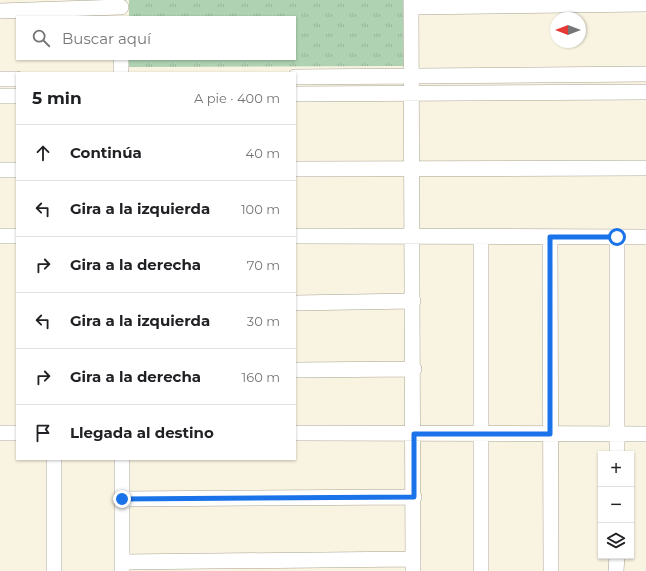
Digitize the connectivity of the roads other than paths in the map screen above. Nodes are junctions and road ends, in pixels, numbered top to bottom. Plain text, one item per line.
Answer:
1 (411, 4) edge
2 (646, 4) edge
3 (121, 8) edge
4 (0, 11) edge
5 (121, 60) edge
6 (121, 72) edge
7 (646, 74) edge
8 (412, 76) junction
9 (296, 77) edge
10 (0, 79) edge
11 (16, 79) edge
12 (646, 92) edge
13 (296, 94) edge
14 (412, 94) junction
15 (0, 96) edge
16 (16, 96) edge
17 (646, 168) edge
18 (296, 169) edge
19 (412, 169) junction
20 (0, 170) edge
21 (16, 170) edge
22 (0, 236) edge
23 (16, 236) edge
24 (296, 236) edge
25 (413, 237) junction
26 (481, 237) junction
27 (550, 237) junction
28 (617, 237) junction
29 (646, 237) edge
30 (413, 301) junction
31 (296, 303) edge
32 (414, 369) junction
33 (296, 370) edge
34 (0, 433) edge
35 (16, 433) edge
36 (296, 433) edge
37 (414, 434) junction
38 (481, 434) junction
39 (550, 434) junction
40 (617, 434) junction
41 (646, 434) edge
42 (617, 451) edge
43 (54, 460) edge
44 (122, 460) edge
45 (414, 497) junction
46 (122, 499) junction
47 (616, 559) edge
48 (413, 565) edge
49 (122, 566) edge
50 (54, 571) edge
51 (481, 571) edge
52 (551, 571) edge
53 (616, 571) edge

1 - 2 street
1 - 8 street
3 - 4 street
5 - 6 street
7 - 8 street
8 - 9 street
8 - 14 street
10 - 11 street
12 - 14 street
13 - 14 street
14 - 19 street
15 - 16 street
17 - 19 street
18 - 19 street
19 - 25 street
20 - 21 street
22 - 23 street
24 - 25 street
25 - 26 street
25 - 30 street
26 - 27 street
26 - 38 street
27 - 28 street
27 - 39 street
28 - 29 street
28 - 40 street
30 - 31 street
30 - 32 street
32 - 33 street
32 - 37 street
34 - 35 street
36 - 37 street
37 - 38 street
37 - 45 street
38 - 39 street
38 - 51 street
39 - 40 street
39 - 52 street
40 - 41 street
40 - 42 street
43 - 50 street
44 - 46 street
45 - 46 street
45 - 48 street
46 - 49 street
47 - 53 street
48 - 49 street

